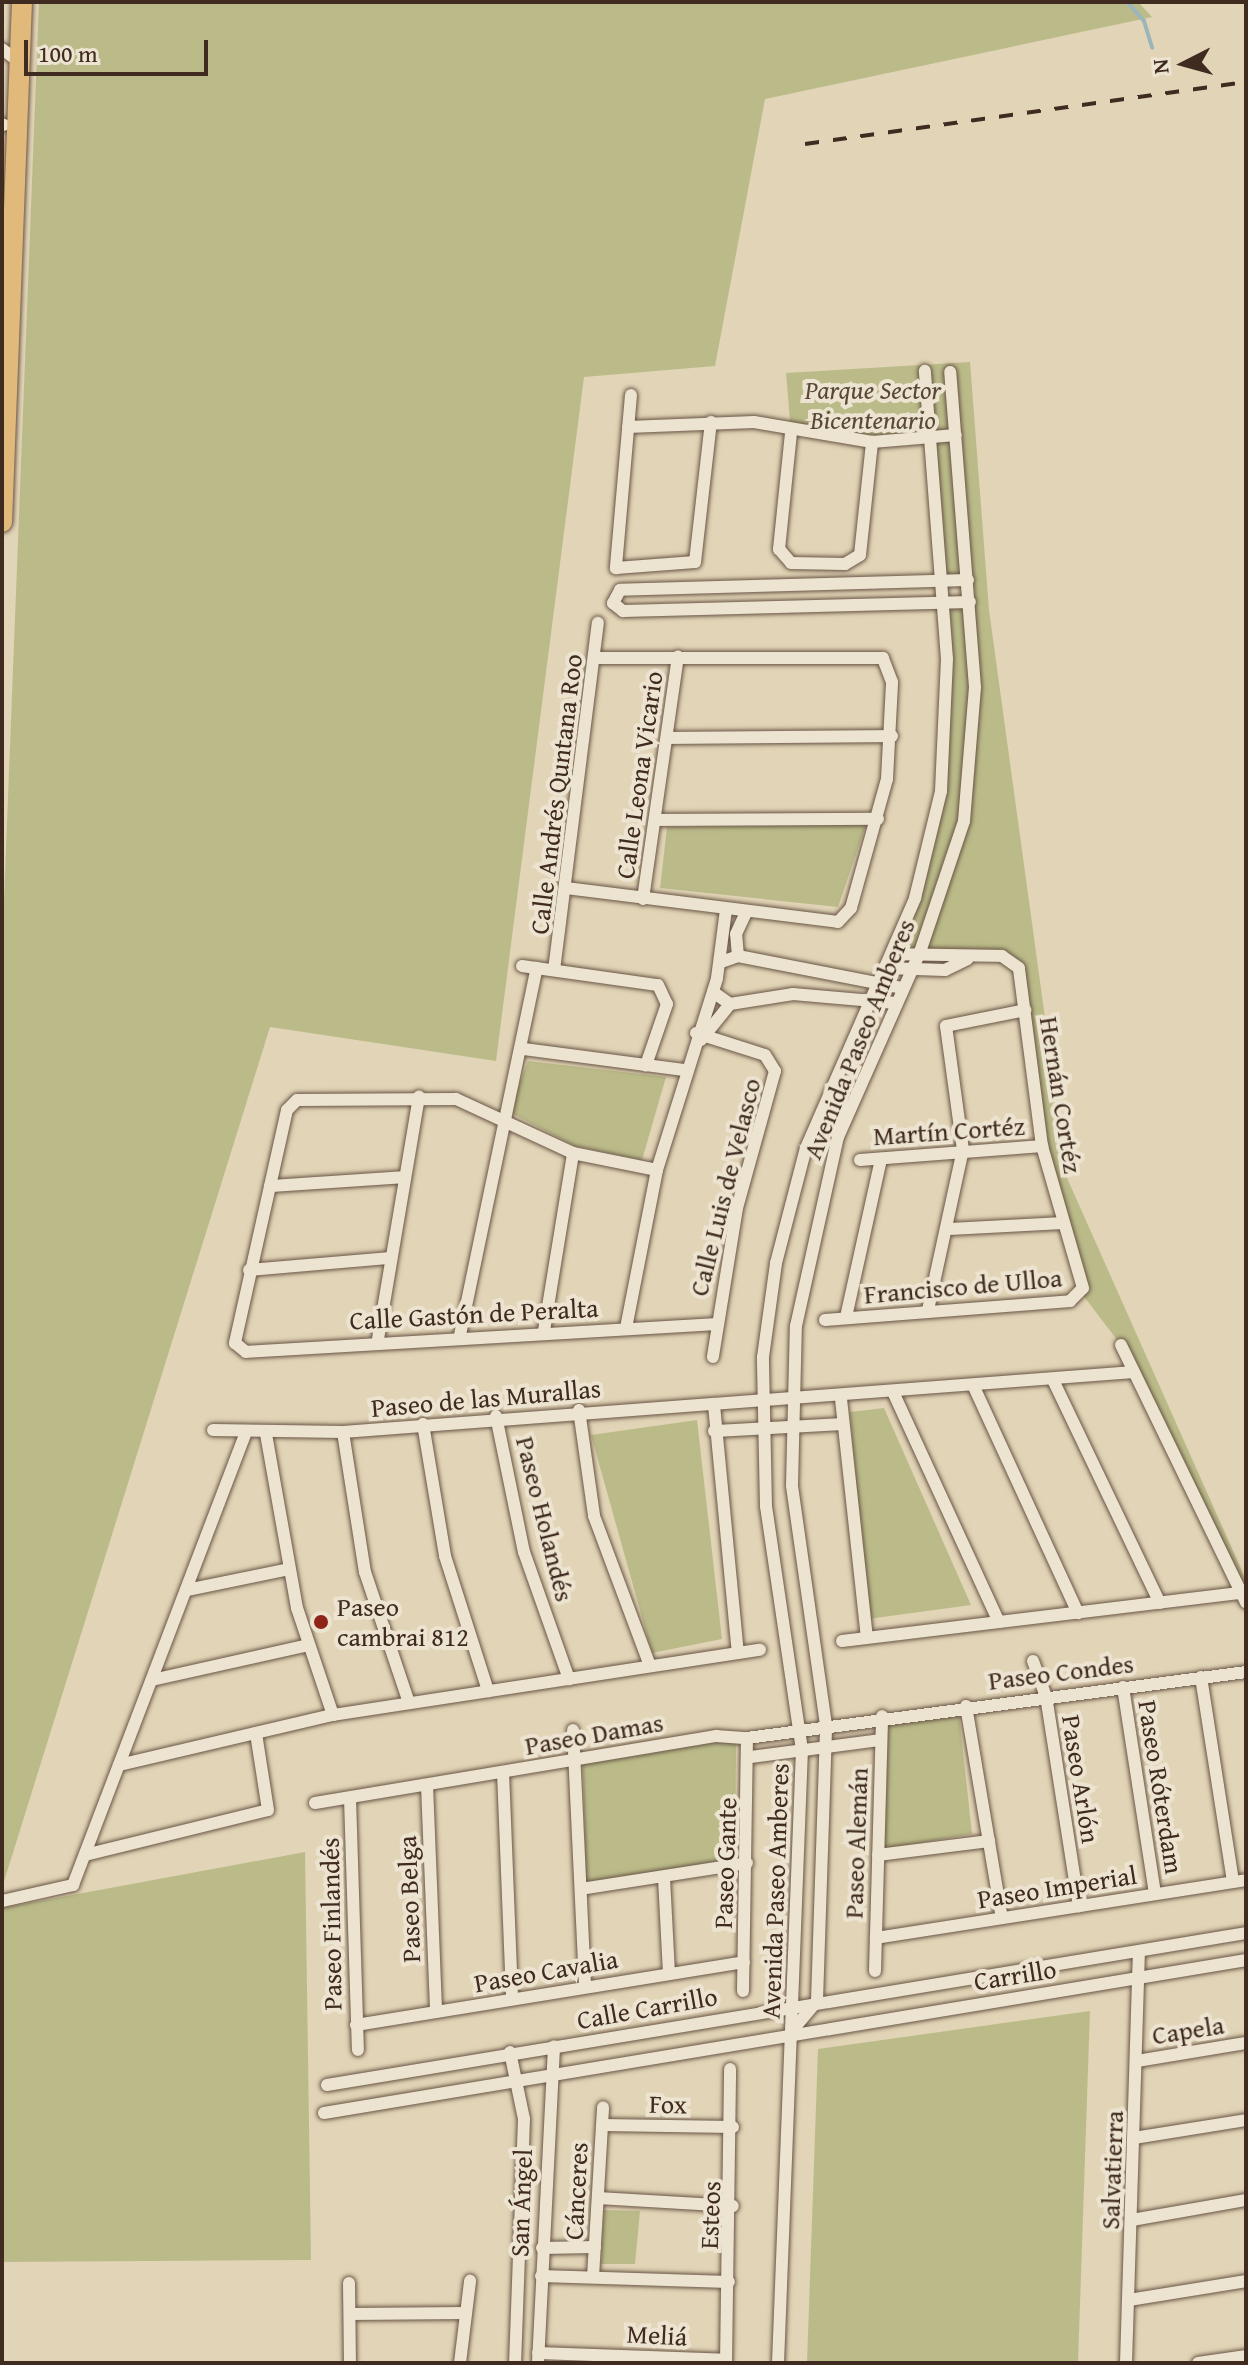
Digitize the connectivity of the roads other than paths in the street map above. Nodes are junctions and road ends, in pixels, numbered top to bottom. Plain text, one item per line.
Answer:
1 (9, 2) edge
2 (22, 2) edge
3 (4, 49) edge
4 (19, 68) junction
5 (3, 124) edge
6 (2, 188) edge
7 (925, 371) dead end
8 (950, 372) dead end
9 (631, 395) dead end
10 (711, 422) junction
11 (628, 427) junction
12 (791, 433) junction
13 (956, 435) junction
14 (930, 436) junction
15 (872, 442) junction
16 (2, 522) edge
17 (968, 580) junction
18 (941, 582) junction
19 (970, 602) junction
20 (943, 603) junction
21 (598, 623) dead end
22 (678, 657) junction
23 (597, 658) junction
24 (892, 736) junction
25 (669, 738) junction
26 (878, 819) junction
27 (657, 820) junction
28 (566, 888) junction
29 (643, 899) junction
30 (726, 910) junction
31 (746, 913) junction
32 (920, 952) junction
33 (892, 954) junction
34 (738, 956) junction
35 (968, 959) junction
36 (721, 962) junction
37 (522, 966) dead end
38 (537, 968) junction
39 (885, 968) junction
40 (913, 969) junction
41 (554, 970) junction
42 (878, 984) junction
43 (903, 988) junction
44 (713, 992) junction
45 (869, 1001) junction
46 (896, 1003) junction
47 (730, 1004) junction
48 (1025, 1010) junction
49 (700, 1035) junction
50 (524, 1049) junction
51 (646, 1065) junction
52 (684, 1070) junction
53 (419, 1096) junction
54 (503, 1117) junction
55 (1042, 1146) junction
56 (963, 1150) junction
57 (573, 1153) junction
58 (881, 1159) junction
59 (860, 1160) dead end
60 (657, 1170) junction
61 (404, 1177) junction
62 (270, 1186) junction
63 (1062, 1223) junction
64 (951, 1229) junction
65 (390, 1258) junction
66 (249, 1270) junction
67 (1082, 1294) joint
68 (928, 1310) junction
69 (846, 1317) junction
70 (825, 1320) dead end
71 (715, 1324) junction
72 (626, 1328) junction
73 (544, 1331) junction
74 (460, 1335) junction
75 (378, 1339) junction
76 (1121, 1345) dead end
77 (713, 1357) dead end
78 (1134, 1372) junction
79 (1053, 1380) junction
80 (974, 1387) junction
81 (894, 1394) junction
82 (841, 1399) junction
83 (789, 1401) junction
84 (762, 1403) junction
85 (714, 1405) junction
86 (579, 1410) junction
87 (496, 1416) junction
88 (423, 1424) junction
89 (843, 1424) junction
90 (789, 1427) junction
91 (762, 1428) junction
92 (213, 1430) dead end
93 (714, 1431) junction
94 (246, 1432) junction
95 (343, 1432) junction
96 (266, 1434) junction
97 (289, 1569) junction
98 (187, 1590) junction
99 (1243, 1597) edge
100 (1160, 1603) junction
101 (1078, 1613) junction
102 (999, 1622) junction
103 (867, 1638) junction
104 (842, 1641) dead end
105 (308, 1645) junction
106 (760, 1650) dead end
107 (738, 1653) junction
108 (1033, 1661) dead end
109 (650, 1666) junction
110 (1246, 1672) edge
111 (1201, 1677) junction
112 (569, 1679) junction
113 (152, 1680) junction
114 (1123, 1687) junction
115 (488, 1691) junction
116 (1046, 1696) junction
117 (409, 1703) junction
118 (966, 1706) junction
119 (333, 1715) junction
120 (882, 1716) junction
121 (826, 1725) junction
122 (801, 1729) junction
123 (573, 1730) dead end
124 (256, 1733) junction
125 (747, 1738) junction
126 (881, 1740) junction
127 (826, 1747) junction
128 (802, 1750) junction
129 (751, 1757) junction
130 (575, 1758) junction
131 (119, 1765) junction
132 (503, 1772) junction
133 (427, 1785) junction
134 (350, 1798) junction
135 (315, 1803) dead end
136 (989, 1841) junction
137 (85, 1855) junction
138 (878, 1855) junction
139 (747, 1863) junction
140 (664, 1878) junction
141 (1239, 1881) edge
142 (581, 1889) junction
143 (1155, 1894) junction
144 (2, 1901) edge
145 (1079, 1906) junction
146 (1002, 1918) junction
147 (1246, 1933) edge
148 (876, 1938) junction
149 (1139, 1951) junction
150 (1246, 1960) edge
151 (744, 1962) junction
152 (875, 1971) dead end
153 (669, 1972) junction
154 (1141, 1977) junction
155 (585, 1986) junction
156 (743, 1991) dead end
157 (512, 1998) junction
158 (817, 2001) junction
159 (791, 2005) junction
160 (436, 2012) junction
161 (356, 2025) junction
162 (791, 2032) junction
163 (1246, 2043) edge
164 (554, 2046) junction
165 (358, 2050) dead end
166 (510, 2052) junction
167 (1137, 2061) junction
168 (730, 2069) dead end
169 (556, 2074) junction
170 (515, 2080) junction
171 (327, 2085) dead end
172 (603, 2107) dead end
173 (324, 2113) dead end
174 (1246, 2120) edge
175 (602, 2125) junction
176 (733, 2127) junction
177 (1134, 2138) junction
178 (524, 2178) junction
179 (545, 2178) junction
180 (598, 2198) junction
181 (1246, 2200) edge
182 (733, 2206) junction
183 (1132, 2220) junction
184 (595, 2247) junction
185 (542, 2248) junction
186 (541, 2276) junction
187 (593, 2277) junction
188 (470, 2281) dead end
189 (1246, 2281) edge
190 (729, 2282) junction
191 (349, 2283) dead end
192 (1129, 2300) junction
193 (466, 2313) junction
194 (350, 2314) junction
195 (1246, 2356) edge
196 (538, 2358) edge
197 (585, 2358) edge
198 (726, 2361) edge
199 (350, 2363) edge
200 (460, 2363) edge
201 (515, 2363) edge
202 (778, 2363) edge
203 (1126, 2363) edge
204 (1198, 2363) edge

1 - 3 main road
2 - 4 main road
3 - 4 street
3 - 5 main road
4 - 16 main road
5 - 6 main road
7 - 14 street, Avenida Paseo Amberes
8 - 13 street, Avenida Paseo Amberes
9 - 11 street
10 - 11 street
10 - 11 street
10 - 12 street
12 - 15 street
12 - 15 street
13 - 14 street
13 - 17 street, Avenida Paseo Amberes
14 - 15 street
14 - 18 street, Avenida Paseo Amberes
17 - 18 street
17 - 19 street, Avenida Paseo Amberes
18 - 20 street, Avenida Paseo Amberes
18 - 20 street
19 - 20 street
19 - 32 street, Avenida Paseo Amberes
20 - 33 street, Avenida Paseo Amberes
21 - 23 street, Calle Andrés Quntana Roo
22 - 23 street
22 - 24 street
22 - 25 street, Calle Leona Vicario
23 - 28 street, Calle Andrés Quntana Roo
24 - 25 street
24 - 26 street
25 - 27 street, Calle Leona Vicario
26 - 27 street
26 - 31 street
27 - 29 street, Calle Leona Vicario
28 - 29 street
28 - 41 street, Calle Andrés Quntana Roo
29 - 30 street
30 - 31 street
30 - 36 street
31 - 34 street
32 - 33 street
32 - 35 street
32 - 40 street, Avenida Paseo Amberes
33 - 39 street, Avenida Paseo Amberes
34 - 36 street
34 - 42 street
35 - 40 street
35 - 48 street, Hernán Cortéz
36 - 44 street
37 - 38 street
38 - 41 street
38 - 50 street
39 - 40 street
39 - 42 street, Avenida Paseo Amberes
40 - 43 street, Avenida Paseo Amberes
41 - 51 street
42 - 43 street
42 - 45 street, Avenida Paseo Amberes
43 - 46 street, Avenida Paseo Amberes
44 - 47 street
44 - 49 street
45 - 46 street
45 - 47 street
45 - 84 street, Avenida Paseo Amberes
46 - 83 street, Avenida Paseo Amberes
47 - 49 street
48 - 55 street, Hernán Cortéz
48 - 56 street
49 - 52 street
49 - 71 street, Calle Luis de Velasco
50 - 51 street
50 - 54 street
51 - 52 street
52 - 60 street
53 - 54 street
53 - 61 street
53 - 62 street
54 - 57 street
54 - 74 street
55 - 56 street, Martín Cortéz
55 - 63 street, Hernán Cortéz
56 - 58 street, Martín Cortéz
56 - 64 street
57 - 60 street
57 - 73 street
58 - 59 street, Martín Cortéz
58 - 69 street
60 - 72 street
61 - 62 street
61 - 65 street
62 - 66 street
63 - 64 street
63 - 67 street, Hernán Cortéz
64 - 68 street
65 - 66 street
65 - 75 street
66 - 75 street, Calle Gastón de Peralta
67 - 68 street, Francisco de Ulloa
68 - 69 street, Francisco de Ulloa
69 - 70 street, Francisco de Ulloa
71 - 72 street, Calle Gastón de Peralta
71 - 77 street, Calle Luis de Velasco
72 - 73 street, Calle Gastón de Peralta
73 - 74 street, Calle Gastón de Peralta
74 - 75 street, Calle Gastón de Peralta
76 - 78 street
78 - 79 street, Paseo de las Murallas
78 - 99 street
79 - 80 street, Paseo de las Murallas
79 - 100 street
80 - 81 street, Paseo de las Murallas
80 - 101 street
81 - 82 street, Paseo de las Murallas
81 - 102 street
82 - 83 street, Paseo de las Murallas
82 - 89 street
83 - 84 street, Paseo de las Murallas
83 - 90 street, Avenida Paseo Amberes
84 - 85 street, Paseo de las Murallas
84 - 91 street, Avenida Paseo Amberes
85 - 86 street, Paseo de las Murallas
85 - 93 street
86 - 87 street, Paseo de las Murallas
86 - 109 street
87 - 88 street, Paseo de las Murallas
87 - 112 street, Paseo Holandés
88 - 95 street, Paseo de las Murallas
88 - 115 street
89 - 90 street
89 - 103 street
90 - 91 street
90 - 121 street, Avenida Paseo Amberes
91 - 93 street
91 - 122 street, Avenida Paseo Amberes
92 - 94 street, Paseo de las Murallas
93 - 107 street
94 - 96 street, Paseo de las Murallas
94 - 98 street
95 - 96 street, Paseo de las Murallas
95 - 117 street
96 - 97 street
97 - 98 street
97 - 105 street
98 - 113 street
99 - 100 street
100 - 101 street
101 - 102 street
102 - 103 street
103 - 104 street
105 - 113 street
105 - 119 street
106 - 107 street
107 - 109 street
108 - 116 street, Paseo Arlón
109 - 112 street
110 - 111 street, Paseo Condes
111 - 114 street, Paseo Condes
111 - 141 street
112 - 115 street
113 - 131 street
114 - 116 street, Paseo Condes
114 - 143 street, Paseo Róterdam
115 - 117 street
116 - 118 street, Paseo Condes
116 - 145 street, Paseo Arlón
117 - 119 street
118 - 120 street, Paseo Condes
118 - 136 street
119 - 124 street
120 - 121 street, Paseo Damas
120 - 126 street, Paseo Alemán
121 - 122 street, Paseo Damas
121 - 127 street, Avenida Paseo Amberes
122 - 125 street, Paseo Damas
122 - 128 street, Avenida Paseo Amberes
123 - 130 street
124 - 131 street
124 - 137 street
125 - 129 street, Paseo Gante
125 - 130 street, Paseo Damas
126 - 127 street
126 - 138 street, Paseo Alemán
127 - 128 street
127 - 158 street, Avenida Paseo Amberes
128 - 129 street
128 - 159 street, Avenida Paseo Amberes
129 - 139 street, Paseo Gante
130 - 132 street, Paseo Damas
130 - 142 street
131 - 137 street
132 - 133 street, Paseo Damas
132 - 157 street
133 - 134 street, Paseo Damas
133 - 160 street, Paseo Belga
134 - 135 street, Paseo Damas
134 - 161 street, Paseo Finlandés
136 - 138 street
136 - 146 street
137 - 144 street
138 - 148 street, Paseo Alemán
139 - 140 street
139 - 151 street, Paseo Gante
140 - 142 street
140 - 153 street
141 - 143 street, Paseo Imperial
142 - 155 street
143 - 145 street, Paseo Imperial
145 - 146 street, Paseo Imperial
146 - 148 street, Paseo Imperial
147 - 149 street, Calle Carrillo
148 - 152 street, Paseo Alemán
149 - 154 street
149 - 158 street, Calle Carrillo
150 - 154 street, Carrillo
151 - 153 street, Paseo Cavalia
151 - 156 street, Paseo Gante
153 - 155 street, Paseo Cavalia
154 - 162 street, Carrillo
154 - 167 street, Salvatierra
155 - 157 street, Paseo Cavalia
157 - 160 street, Paseo Cavalia
158 - 159 street, Calle Carrillo
158 - 162 street, Avenida Paseo Amberes
159 - 162 street, Avenida Paseo Amberes
159 - 164 street, Calle Carrillo
160 - 161 street, Paseo Cavalia
161 - 165 street, Paseo Finlandés
162 - 169 street, Calle Carrillo
162 - 202 street
163 - 167 street, Capela
164 - 166 street, Calle Carrillo
164 - 169 street, San Ángel
166 - 170 street, San Ángel
166 - 171 street, Calle Carrillo
167 - 177 street, Salvatierra
168 - 176 street, Esteos
169 - 170 street, Calle Carrillo
169 - 179 street, San Ángel
170 - 173 street, Calle Carrillo
170 - 178 street, San Ángel
172 - 175 street, Cánceres
174 - 177 street
175 - 176 street, Fox
175 - 180 street, Cánceres
176 - 182 street, Esteos
177 - 183 street, Salvatierra
178 - 179 street
178 - 201 street, San Ángel
179 - 185 street, San Ángel
180 - 182 street
180 - 184 street, Cánceres
181 - 183 street
182 - 190 street, Esteos
183 - 192 street, Salvatierra
184 - 185 street
184 - 187 street, Cánceres
185 - 186 street, San Ángel
186 - 187 street
186 - 196 street, San Ángel
187 - 190 street
188 - 193 street
189 - 192 street
190 - 198 street, Esteos
191 - 194 street
192 - 203 street, Salvatierra
193 - 194 street
193 - 200 street
194 - 199 street
195 - 204 street
196 - 197 street, Meliá
197 - 198 street, Meliá

